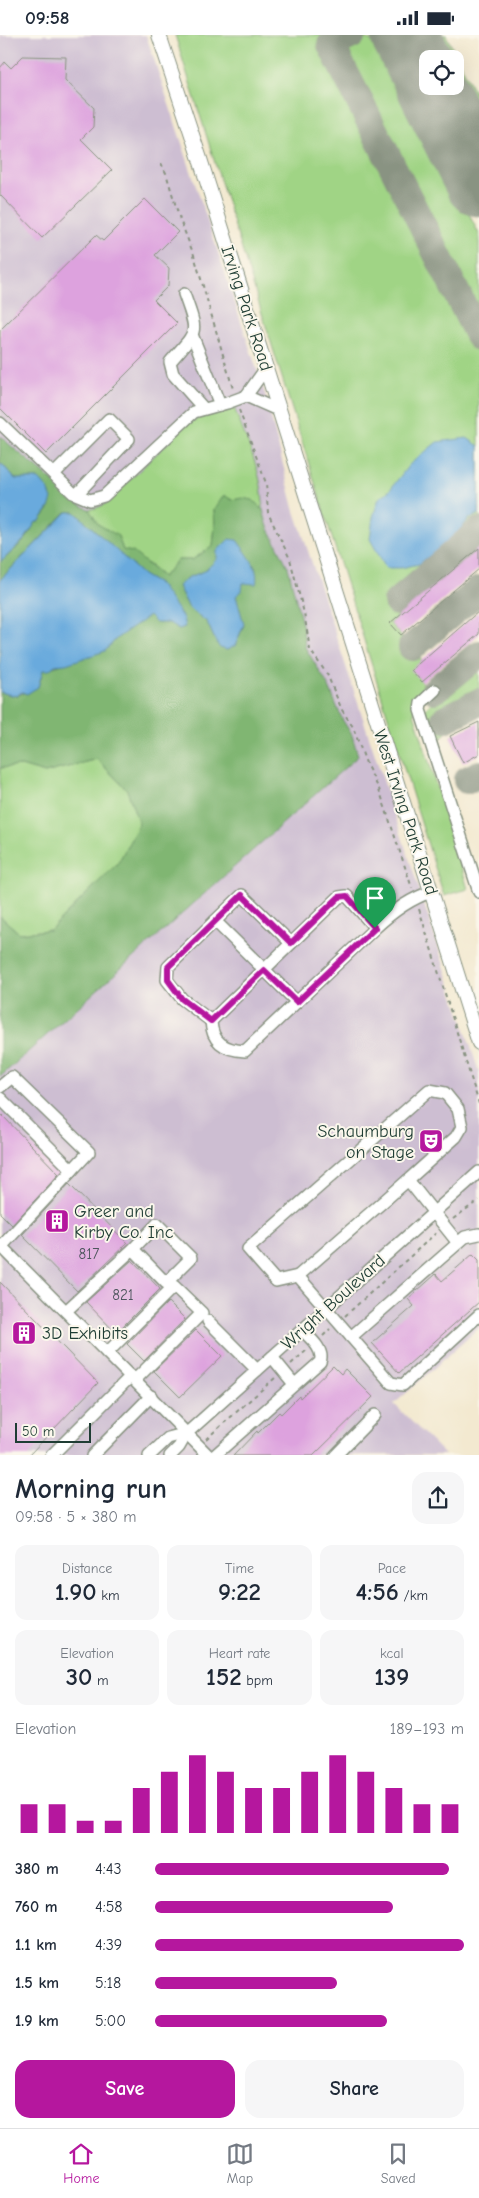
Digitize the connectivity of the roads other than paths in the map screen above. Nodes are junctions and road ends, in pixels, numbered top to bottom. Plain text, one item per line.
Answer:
1 (159, 35) edge
2 (184, 294) dead end
3 (193, 337) junction
4 (266, 368) junction
5 (241, 398) junction
6 (220, 405) junction
7 (204, 409) junction
8 (280, 411) junction
9 (0, 423) edge
10 (54, 474) junction
11 (77, 494) junction
12 (333, 581) joint
13 (436, 690) dead end
14 (431, 892) junction
15 (479, 892) edge
16 (216, 921) junction
17 (375, 928) junction
18 (291, 943) junction
19 (264, 970) junction
20 (297, 1002) junction
21 (211, 1021) junction
22 (479, 1043) edge
23 (0, 1087) edge
24 (0, 1098) edge
25 (72, 1170) junction
26 (479, 1171) edge
27 (408, 1180) junction
28 (433, 1212) junction
29 (479, 1234) edge
30 (458, 1243) junction
31 (1, 1246) edge
32 (132, 1249) junction
33 (298, 1277) junction
34 (326, 1308) junction
35 (66, 1311) junction
36 (479, 1315) edge
37 (208, 1321) dead end
38 (302, 1330) junction
39 (351, 1337) junction
40 (108, 1353) junction
41 (272, 1357) junction
42 (257, 1370) junction
43 (133, 1378) junction
44 (294, 1384) junction
45 (151, 1397) junction
46 (375, 1415) dead end
47 (187, 1433) junction
48 (51, 1455) edge
49 (92, 1455) edge
50 (149, 1455) edge
51 (170, 1455) edge
52 (209, 1455) edge
53 (214, 1455) edge
54 (335, 1455) edge

1 - 4 main road, Irving Park Road
2 - 3 street
3 - 6 street
3 - 7 street
4 - 5 street
4 - 8 main road, Irving Park Road
5 - 6 street
5 - 8 street
6 - 7 street
7 - 11 street
8 - 12 main road, Irving Park Road
9 - 10 street
10 - 11 street
10 - 11 street
12 - 14 main road, West Irving Park Road
13 - 15 street
14 - 17 street
14 - 22 main road, West Irving Park Road
16 - 18 street
16 - 19 street
16 - 21 street
17 - 18 street
17 - 20 street
18 - 19 street
19 - 20 street
19 - 21 street
20 - 21 street
23 - 25 street
24 - 25 street
25 - 31 street
26 - 28 street, Wright Boulevard
27 - 28 street
27 - 33 street
27 - 33 street
28 - 30 street
28 - 34 street, Wright Boulevard
29 - 30 street
30 - 39 street
31 - 35 street
32 - 32 street
32 - 35 street
33 - 34 street
34 - 38 street, Wright Boulevard
34 - 39 street
35 - 40 street
36 - 39 street
37 - 42 street
38 - 41 street, Wright Boulevard
38 - 44 street
40 - 43 street
40 - 43 street
41 - 42 street, Wright Boulevard
41 - 44 street
42 - 47 street, Wright Boulevard
43 - 45 street
43 - 48 street
44 - 53 street
45 - 47 street
45 - 49 street
46 - 54 street
47 - 50 street, Wright Boulevard
47 - 51 street, Wright Boulevard
47 - 52 street

